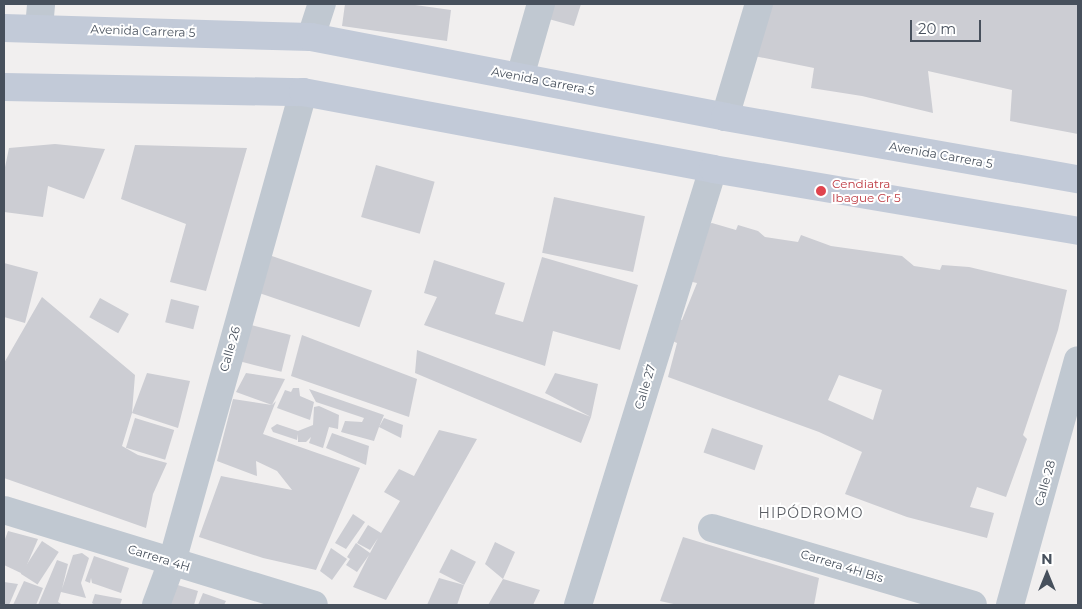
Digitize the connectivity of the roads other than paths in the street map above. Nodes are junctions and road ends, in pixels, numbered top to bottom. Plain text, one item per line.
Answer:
1 (322, 4) edge
2 (541, 4) edge
3 (759, 4) edge
4 (40, 16) edge
5 (4, 28) edge
6 (311, 37) junction
7 (520, 77) junction
8 (4, 87) edge
9 (303, 92) junction
10 (725, 117) junction
11 (713, 169) junction
12 (1078, 179) edge
13 (1078, 231) edge
14 (1078, 360) edge
15 (1070, 424) edge
16 (4, 510) edge
17 (712, 528) dead end
18 (172, 562) junction
19 (156, 605) edge
20 (314, 605) edge
21 (578, 605) edge
22 (972, 605) edge
23 (1010, 605) edge

1 - 6 street
2 - 7 street
3 - 10 street
4 - 5 main road, Avenida Carrera 5
4 - 6 main road, Avenida Carrera 5
6 - 7 main road, Avenida Carrera 5
7 - 10 main road, Avenida Carrera 5
8 - 9 main road
9 - 11 main road
9 - 18 street, Calle 26
10 - 12 main road, Avenida Carrera 5
11 - 13 main road
11 - 21 street, Calle 27
14 - 15 street, Calle 28
15 - 23 street, Calle 28
16 - 18 street, Carrera 4H
17 - 22 street, Carrera 4H Bis
18 - 19 street, Calle 26
18 - 20 street, Carrera 4H

